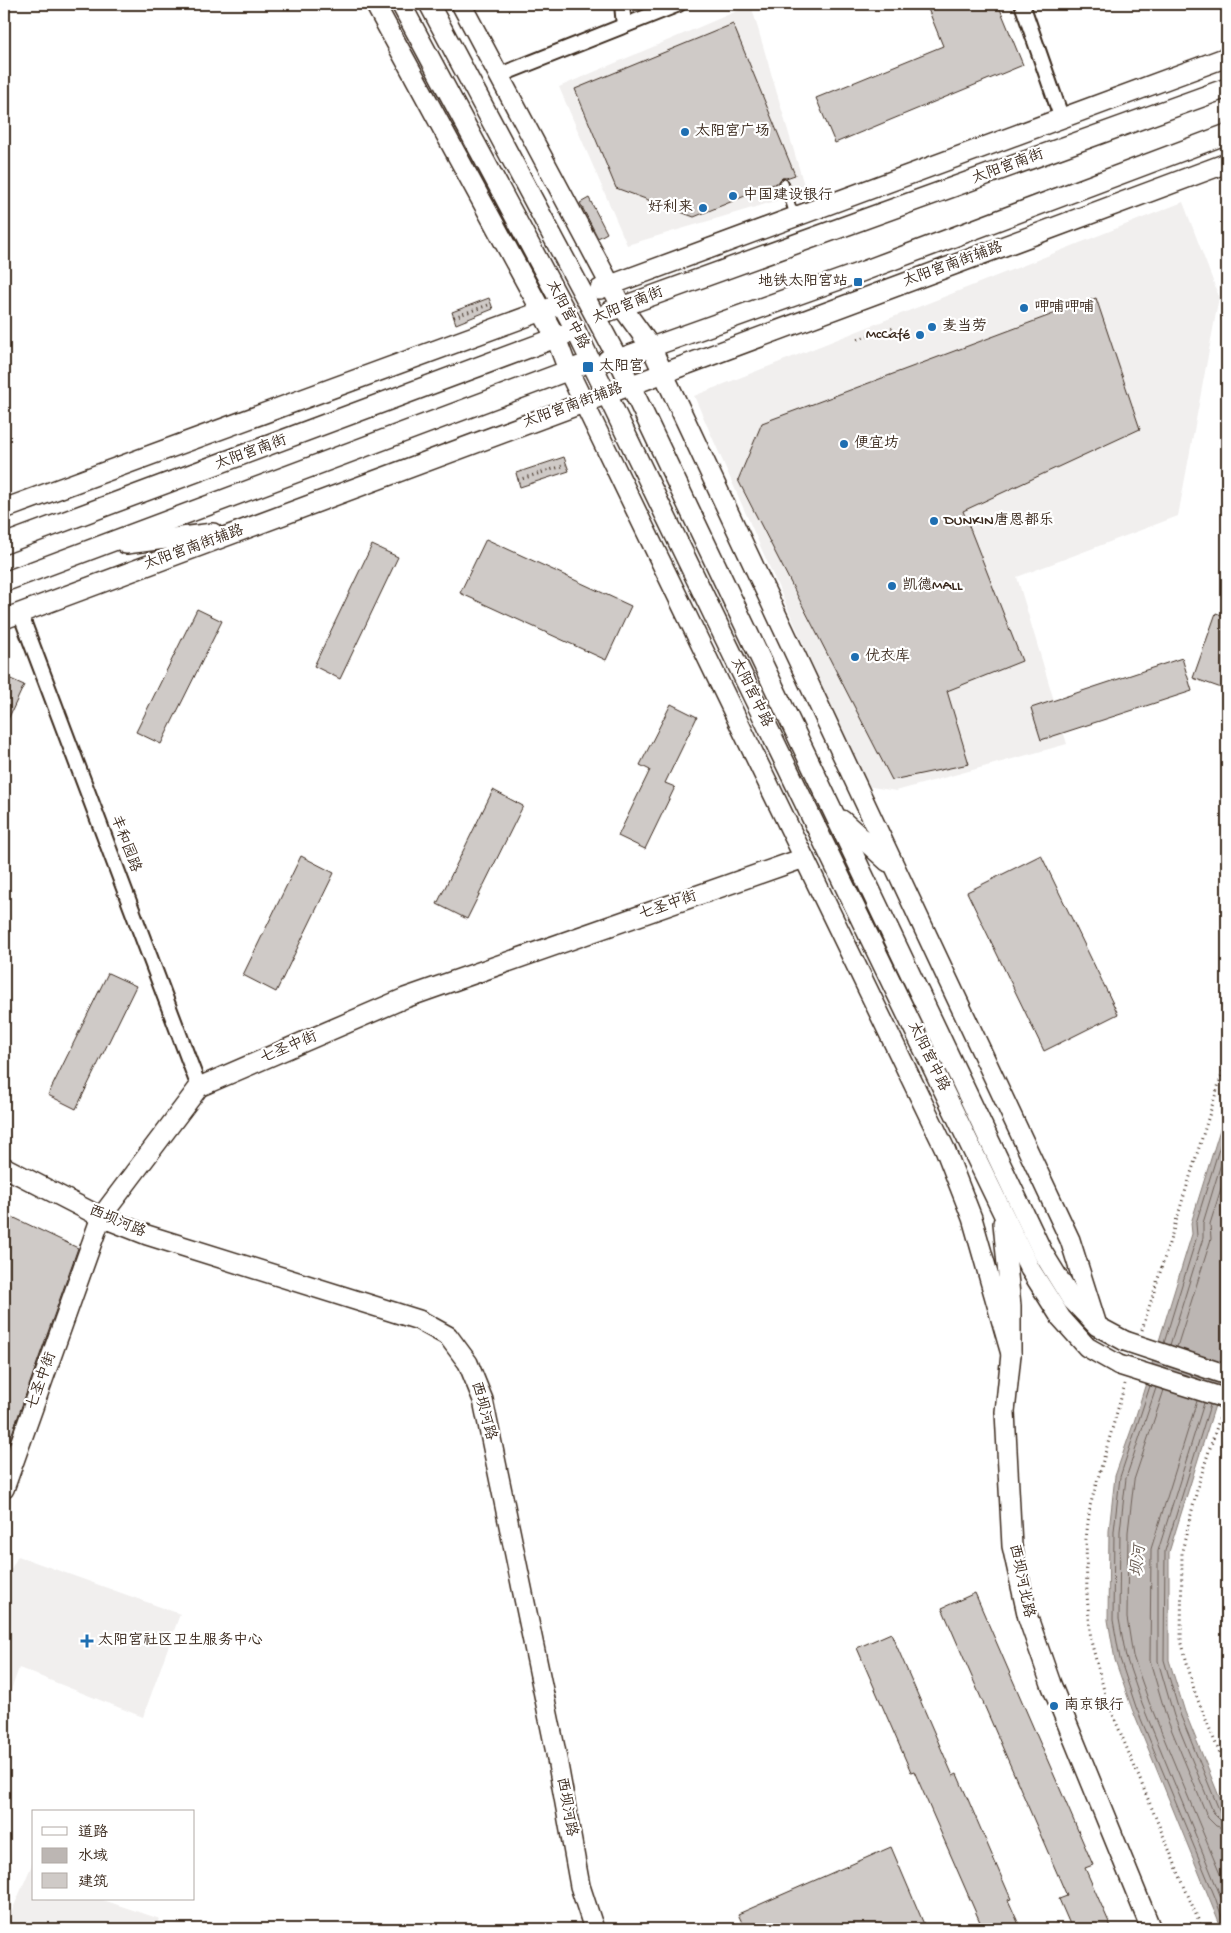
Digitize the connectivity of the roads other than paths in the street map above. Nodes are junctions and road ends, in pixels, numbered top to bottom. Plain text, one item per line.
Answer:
1 (375, 4) edge
2 (400, 4) edge
3 (429, 4) edge
4 (461, 4) edge
5 (622, 4) edge
6 (679, 4) edge
7 (1022, 4) edge
8 (624, 26) junction
9 (1227, 57) edge
10 (500, 75) junction
11 (1227, 88) edge
12 (1062, 119) junction
13 (1227, 134) edge
14 (1227, 163) edge
15 (784, 183) dead end
16 (795, 218) junction
17 (610, 286) junction
18 (585, 295) junction
19 (561, 304) junction
20 (622, 307) junction
21 (541, 311) junction
22 (596, 316) junction
23 (576, 331) junction
24 (556, 338) junction
25 (651, 348) junction
26 (618, 359) junction
27 (591, 362) junction
28 (568, 370) junction
29 (663, 373) junction
30 (631, 385) junction
31 (606, 394) junction
32 (584, 402) junction
33 (4, 509) edge
34 (245, 529) junction
35 (4, 544) edge
36 (92, 549) junction
37 (4, 582) edge
38 (12, 616) edge
39 (787, 637) junction
40 (757, 650) junction
41 (804, 801) junction
42 (834, 814) junction
43 (804, 858) junction
44 (895, 867) junction
45 (829, 910) junction
46 (199, 1087) junction
47 (4, 1166) edge
48 (1002, 1210) junction
49 (101, 1217) junction
50 (1097, 1326) junction
51 (1011, 1354) junction
52 (1227, 1375) edge
53 (1224, 1405) edge
54 (4, 1489) edge
55 (594, 1929) edge
56 (1152, 1929) edge

1 - 21 street, 太阳宫中路
2 - 19 street, 太阳宫中路
3 - 18 street, 太阳宫中路
4 - 10 street
5 - 8 street
6 - 8 street
7 - 12 street
8 - 10 street
9 - 12 street, 太阳宫南街
10 - 17 street
11 - 20 street, 太阳宫南街
12 - 16 street, 太阳宫南街
13 - 25 street
14 - 29 street, 太阳宫南街辅路
15 - 16 lane
16 - 17 street, 太阳宫南街
17 - 18 street, 太阳宫南街
17 - 20 street
18 - 19 street, 太阳宫南街
18 - 22 street, 太阳宫中路
19 - 21 street, 太阳宫南街
19 - 23 street, 太阳宫中路
20 - 22 street, 太阳宫南街
20 - 25 street
21 - 24 street, 太阳宫中路
21 - 33 street, 太阳宫南街
22 - 23 street, 太阳宫南街
22 - 26 street, 太阳宫中路
23 - 24 street, 太阳宫南街
23 - 27 street, 太阳宫中路
24 - 28 street, 太阳宫中路
24 - 35 street, 太阳宫南街
25 - 26 street
25 - 29 street
26 - 27 street
26 - 30 street, 太阳宫中路
27 - 28 street
27 - 31 street, 太阳宫中路
28 - 32 street, 太阳宫中路
28 - 36 street
29 - 30 street, 太阳宫南街辅路
29 - 39 street
30 - 31 street, 太阳宫南街辅路
30 - 40 street, 太阳宫中路
31 - 32 street, 太阳宫南街辅路
31 - 41 street, 太阳宫中路
32 - 34 street, 太阳宫南街辅路
32 - 43 street, 太阳宫中路
34 - 36 street
34 - 38 street, 太阳宫南街辅路
36 - 37 street
38 - 46 street, 丰和园路
39 - 40 street
39 - 44 street
40 - 42 street, 太阳宫中路
41 - 45 street
41 - 48 street, 太阳宫中路
42 - 44 street
42 - 50 street, 太阳宫中路
43 - 45 street, 太阳宫中路
43 - 46 street, 七圣中街
44 - 50 street
45 - 51 street, 太阳宫中路
46 - 49 street, 七圣中街
47 - 49 street, 西坝河路
48 - 51 street, 西坝河北路
48 - 53 street, 太阳宫中路, bridge
49 - 54 street, 七圣中街
49 - 55 street, 西坝河路
50 - 52 street, 太阳宫中路, bridge
51 - 56 street, 西坝河北路

